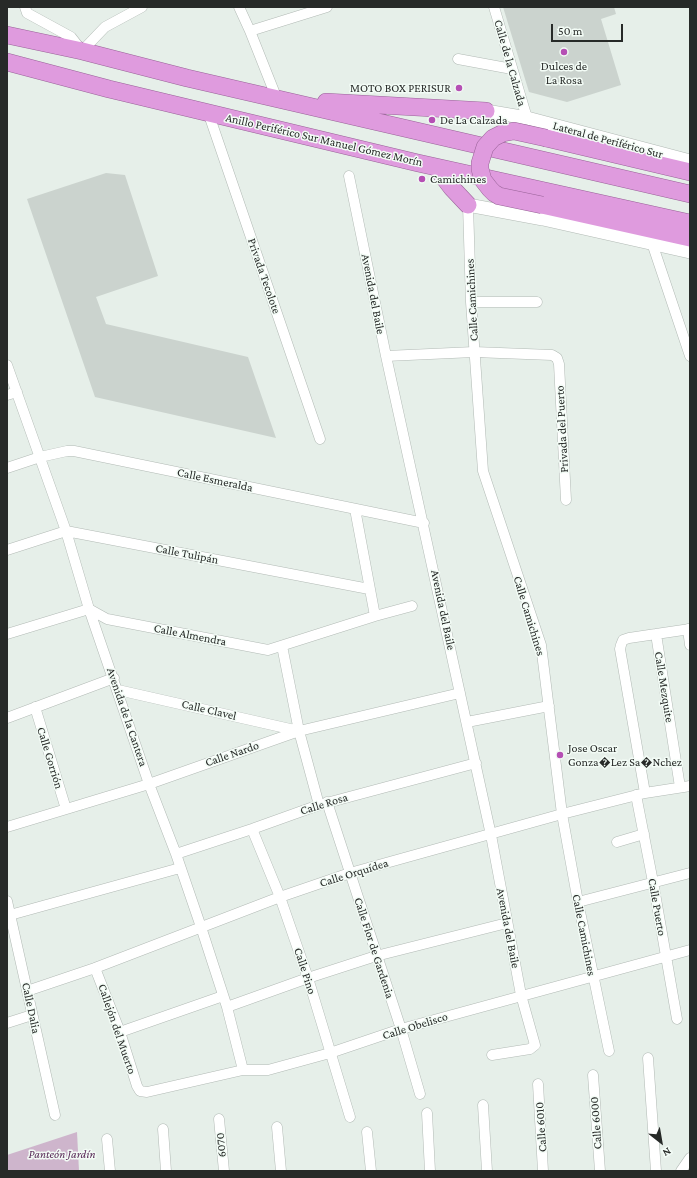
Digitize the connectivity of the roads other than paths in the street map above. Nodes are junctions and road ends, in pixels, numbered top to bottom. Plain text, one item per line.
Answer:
1 (25, 7) edge
2 (142, 7) edge
3 (239, 7) edge
4 (327, 7) edge
5 (494, 7) edge
6 (250, 31) junction
7 (7, 35) edge
8 (82, 51) junction
9 (458, 59) dead end
10 (7, 62) edge
11 (512, 69) junction
12 (277, 99) junction
13 (486, 111) joint
14 (208, 112) junction
15 (526, 118) junction
16 (690, 161) edge
17 (436, 167) junction
18 (690, 172) edge
19 (350, 176) dead end
20 (690, 194) edge
21 (468, 205) junction
22 (690, 223) edge
23 (690, 238) edge
24 (652, 243) junction
25 (690, 252) edge
26 (471, 302) junction
27 (537, 302) dead end
28 (474, 352) junction
29 (386, 356) junction
30 (690, 356) edge
31 (7, 365) edge
32 (12, 393) edge
33 (320, 439) dead end
34 (40, 457) junction
35 (7, 468) edge
36 (566, 500) dead end
37 (355, 509) junction
38 (424, 523) junction
39 (66, 531) junction
40 (7, 550) edge
41 (369, 589) junction
42 (412, 606) dead end
43 (89, 609) junction
44 (375, 616) junction
45 (689, 629) edge
46 (7, 634) edge
47 (656, 634) junction
48 (690, 645) edge
49 (282, 646) junction
50 (114, 678) junction
51 (118, 690) junction
52 (460, 693) junction
53 (549, 706) junction
54 (35, 707) junction
55 (7, 718) edge
56 (467, 722) junction
57 (300, 731) junction
58 (476, 763) junction
59 (149, 784) junction
60 (685, 786) edge
61 (640, 794) junction
62 (323, 804) junction
63 (66, 809) junction
64 (562, 814) junction
65 (7, 827) edge
66 (252, 829) junction
67 (491, 834) junction
68 (644, 834) junction
69 (617, 842) dead end
70 (176, 854) junction
71 (180, 868) junction
72 (350, 873) junction
73 (690, 873) edge
74 (653, 882) junction
75 (280, 897) junction
76 (7, 901) edge
77 (578, 902) junction
78 (10, 915) junction
79 (507, 923) junction
80 (201, 927) junction
81 (690, 950) edge
82 (376, 956) junction
83 (666, 956) junction
84 (95, 968) junction
85 (592, 976) junction
86 (308, 978) junction
87 (27, 991) junction
88 (521, 995) junction
89 (223, 996) junction
90 (227, 1007) junction
91 (32, 1015) junction
92 (677, 1019) dead end
93 (7, 1023) edge
94 (401, 1029) junction
95 (120, 1032) junction
96 (608, 1051) dead end
97 (330, 1053) junction
98 (492, 1055) dead end
99 (648, 1058) dead end
100 (243, 1070) junction
101 (592, 1076) dead end
102 (538, 1084) dead end
103 (140, 1091) joint
104 (420, 1094) dead end
105 (483, 1105) dead end
106 (427, 1113) dead end
107 (54, 1115) dead end
108 (350, 1117) dead end
109 (219, 1120) dead end
110 (277, 1126) dead end
111 (163, 1129) dead end
112 (367, 1132) dead end
113 (107, 1139) dead end
114 (690, 1158) edge
115 (110, 1171) edge
116 (166, 1171) edge
117 (224, 1171) edge
118 (281, 1171) edge
119 (371, 1171) edge
120 (430, 1171) edge
121 (487, 1171) edge
122 (543, 1171) edge
123 (600, 1171) edge
124 (656, 1171) edge
125 (681, 1171) edge

1 - 8 street
2 - 8 street
3 - 6 street
4 - 6 street
5 - 11 street, Calle de la Calzada
6 - 12 street
7 - 8 highway
8 - 12 highway
9 - 11 street
10 - 14 highway, Anillo Periférico Sur Manuel Gómez Morín
11 - 15 street, Calle de la Calzada
12 - 13 highway
12 - 20 highway
13 - 15 street, Lateral de Periférico Sur
14 - 17 highway, Anillo Periférico Sur Manuel Gómez Morín
14 - 33 street, Privada Tecolote
15 - 16 street, Lateral de Periférico Sur
17 - 21 highway
17 - 22 highway, Anillo Periférico Sur Manuel Gómez Morín
18 - 23 highway, bridge
19 - 29 street, Avenida del Baile
21 - 24 street
21 - 26 street, Calle Camichines
24 - 25 street
24 - 30 street
26 - 27 street
26 - 28 street, Calle Camichines
28 - 29 street
28 - 36 street, Privada del Puerto
28 - 53 street, Calle Camichines
29 - 38 street, Avenida del Baile
31 - 32 street, Avenida de la Cantera
32 - 34 street, Avenida de la Cantera
34 - 35 street, Calle Esmeralda
34 - 37 street, Calle Esmeralda
34 - 39 street, Avenida de la Cantera
37 - 38 street, Calle Esmeralda
37 - 41 street
38 - 52 street, Avenida del Baile
39 - 40 street, Calle Tulipán
39 - 41 street, Calle Tulipán
39 - 43 street, Avenida de la Cantera
41 - 44 street
42 - 44 street, Calle Almendra
43 - 46 street
43 - 49 street, Calle Almendra
43 - 50 street, Avenida de la Cantera
44 - 49 street, Calle Almendra
45 - 47 street
45 - 48 street
47 - 60 street, Calle Mezquite
47 - 61 street, Calle Puerto
49 - 57 street, Calle Flor de Gardenia
50 - 51 street, Avenida de la Cantera
50 - 54 street
51 - 57 street, Calle Clavel
51 - 59 street, Avenida de la Cantera
52 - 56 street, Avenida del Baile
52 - 57 street, Calle Nardo
53 - 56 street
53 - 64 street, Calle Camichines
54 - 55 street
54 - 63 street, Calle Gorrión
56 - 58 street, Avenida del Baile
57 - 59 street, Calle Nardo
57 - 62 street, Calle Flor de Gardenia
58 - 62 street, Calle Rosa
58 - 67 street, Avenida del Baile
59 - 63 street, Calle Nardo
59 - 70 street, Avenida de la Cantera
60 - 61 street, Calle Orquídea
61 - 64 street, Calle Orquídea
61 - 68 street, Calle Puerto
62 - 66 street, Calle Rosa
62 - 72 street, Calle Flor de Gardenia
63 - 65 street, Calle Nardo
64 - 67 street, Calle Orquídea
64 - 77 street, Calle Camichines
66 - 70 street, Calle Rosa
66 - 75 street, Calle Pino
67 - 72 street, Calle Orquídea
67 - 79 street, Avenida del Baile
68 - 69 street
68 - 74 street, Calle Puerto
70 - 71 street, Avenida de la Cantera
71 - 78 street
71 - 80 street, Avenida de la Cantera
72 - 75 street, Calle Orquídea
72 - 82 street, Calle Flor de Gardenia
73 - 74 street
74 - 77 street
74 - 83 street, Calle Puerto
75 - 80 street, Calle Orquídea
75 - 86 street, Calle Pino
76 - 78 street, Calle Dalia
77 - 85 street, Calle Camichines
78 - 87 street, Calle Dalia
79 - 82 street
79 - 88 street, Avenida del Baile
80 - 84 street, Calle Orquídea
80 - 89 street, Avenida de la Cantera
81 - 83 street, Calle Obelisco
82 - 86 street
82 - 94 street, Calle Flor de Gardenia
83 - 85 street, Calle Obelisco
83 - 92 street, Calle Puerto
84 - 87 street, Calle Orquídea
84 - 95 street, Callejón del Muerto
85 - 88 street, Calle Obelisco
85 - 96 street, Calle Camichines
86 - 90 street
86 - 97 street, Calle Pino
87 - 91 street, Calle Dalia
88 - 94 street, Calle Obelisco
88 - 98 street, Avenida del Baile
89 - 90 street, Avenida de la Cantera
89 - 95 street
90 - 100 street, Avenida de la Cantera
91 - 93 street
91 - 107 street, Calle Dalia
94 - 97 street, Calle Obelisco
94 - 104 street, Calle Flor de Gardenia
95 - 103 street, Callejón del Muerto
97 - 100 street, Calle Obelisco
97 - 108 street, Calle Pino
99 - 124 street
100 - 103 street, Calle Obelisco
101 - 123 street, Calle 6000
102 - 122 street, Calle 6010
105 - 121 street
106 - 120 street
109 - 117 street, 6070
110 - 118 street
111 - 116 street
112 - 119 street
113 - 115 street
114 - 125 street

